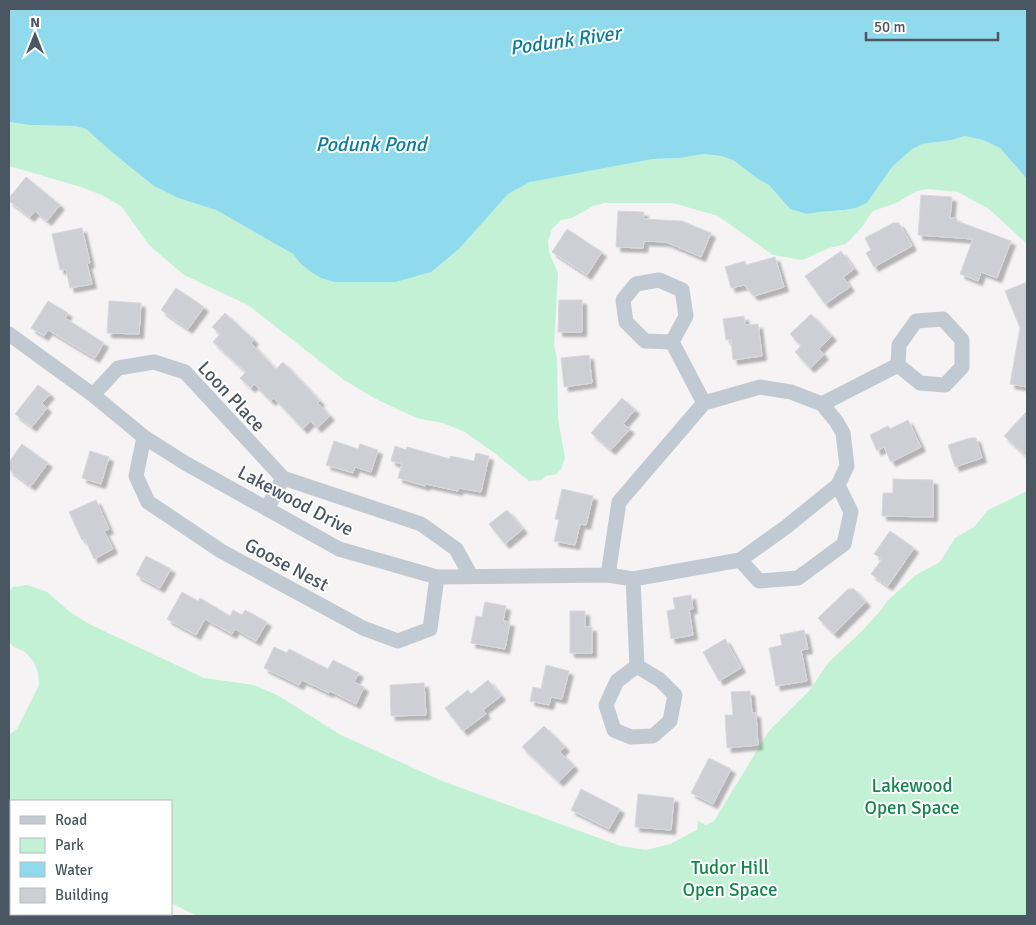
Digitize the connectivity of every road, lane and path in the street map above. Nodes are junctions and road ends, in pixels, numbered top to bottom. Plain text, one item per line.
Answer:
1 (9, 334) edge
2 (672, 342) junction
3 (898, 365) junction
4 (93, 395) junction
5 (704, 403) junction
6 (822, 404) junction
7 (144, 436) junction
8 (283, 478) junction
9 (838, 485) junction
10 (267, 509) junction
11 (740, 560) junction
12 (608, 575) junction
13 (471, 576) junction
14 (437, 577) junction
15 (633, 579) junction
16 (637, 666) junction

1 - 4 street, Lakewood Drive
2 - 2 street
2 - 5 street
3 - 3 street
3 - 6 street
4 - 7 street, Lakewood Drive
4 - 8 street, Loon Place
5 - 6 street
5 - 12 street
6 - 9 street
7 - 10 street, Lakewood Drive
7 - 14 street, Goose Nest
8 - 10 street
8 - 13 street, Loon Place
9 - 11 street, Lakewood Drive
9 - 11 street
10 - 14 street, Lakewood Drive
11 - 15 street, Lakewood Drive
12 - 13 street, Lakewood Drive
12 - 15 street, Lakewood Drive
13 - 14 street, Lakewood Drive
15 - 16 street
16 - 16 street

